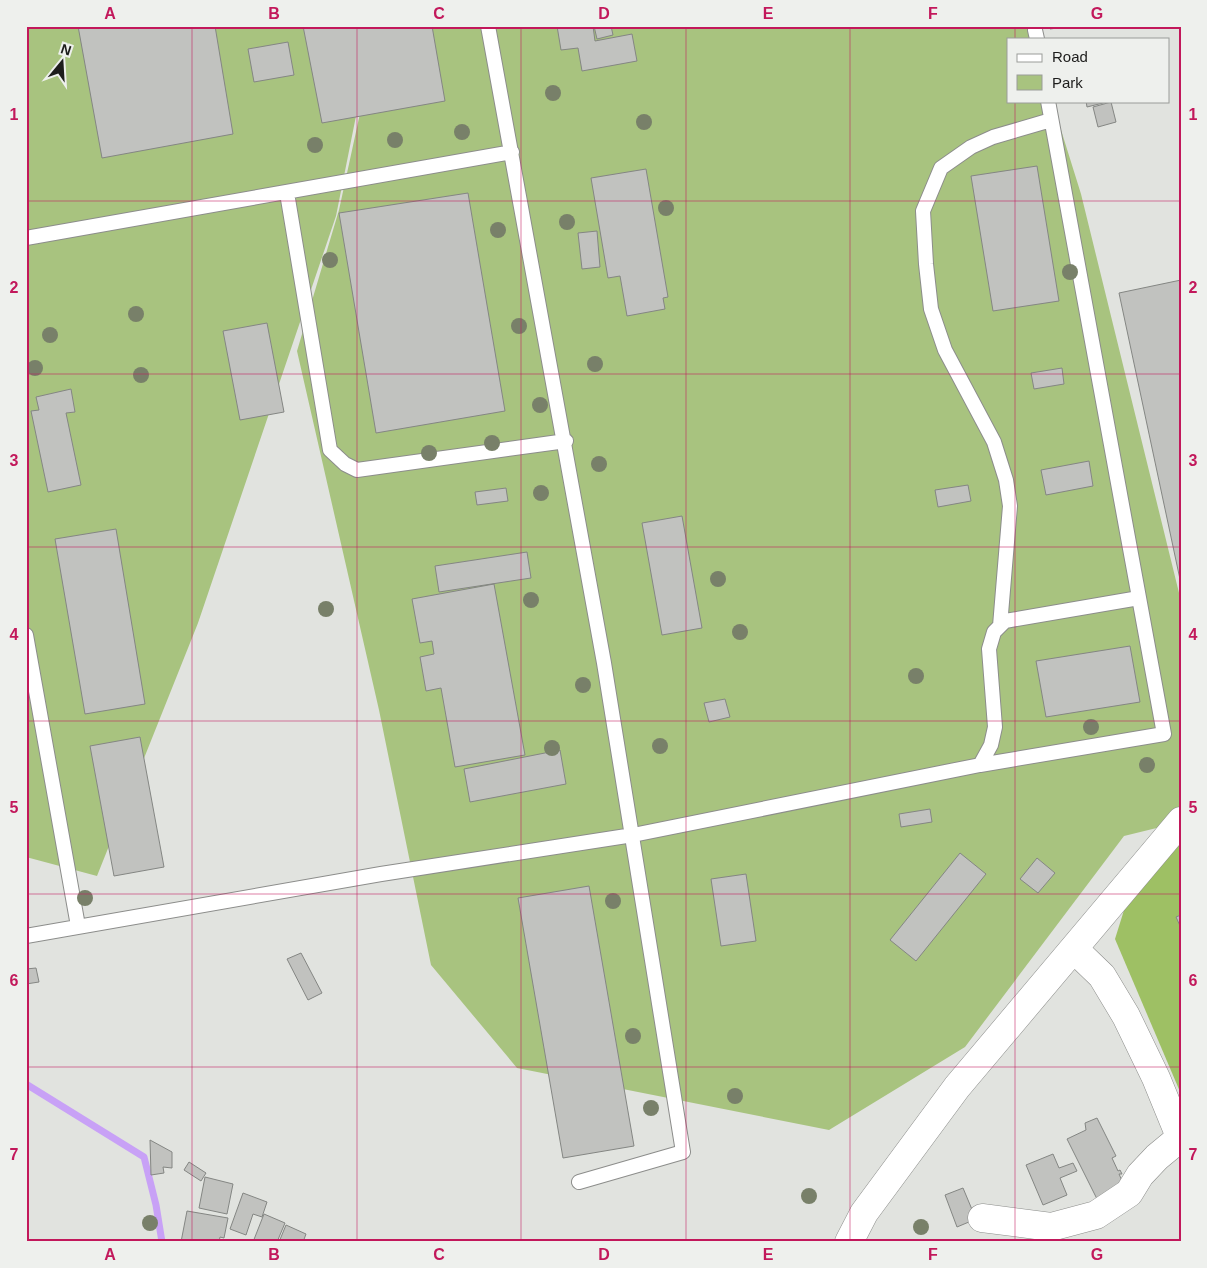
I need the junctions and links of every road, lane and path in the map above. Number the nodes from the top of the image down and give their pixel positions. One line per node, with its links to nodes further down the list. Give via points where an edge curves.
1 (488, 26): 4 (lane)
2 (1048, 102): 3 (lane)
3 (1051, 120): 8 (lane); 9 (lane, via 993,137 941,168 924,211 931,308 945,350 994,442 1006,480 1010,506)
4 (512, 152): 5 (lane); 7 (lane)
5 (287, 193): 6 (lane); 7 (lane, via 330,450 345,464 357,470)
6 (26, 238)
7 (566, 441): 13 (lane)
8 (1139, 598): 9 (lane, via 1005,621); 11 (lane, via 1164,734)
9 (1000, 626): 11 (lane, via 994,632 989,649 995,728 991,745)
10 (26, 635): 14 (lane)
11 (980, 765): 13 (lane)
12 (1181, 821): 16 (street)
13 (633, 835): 14 (lane); 18 (lane, via 683,1152)
14 (78, 926): 15 (lane)
15 (26, 936)
16 (1074, 949): 17 (street, via 1102,976 1126,1016); 20 (street, via 957,1087 864,1212)
17 (1180, 1138): 19 (street, via 1140,1175 1129,1193 1096,1215 1051,1227)
18 (579, 1182)
19 (982, 1218)
20 (849, 1242)

